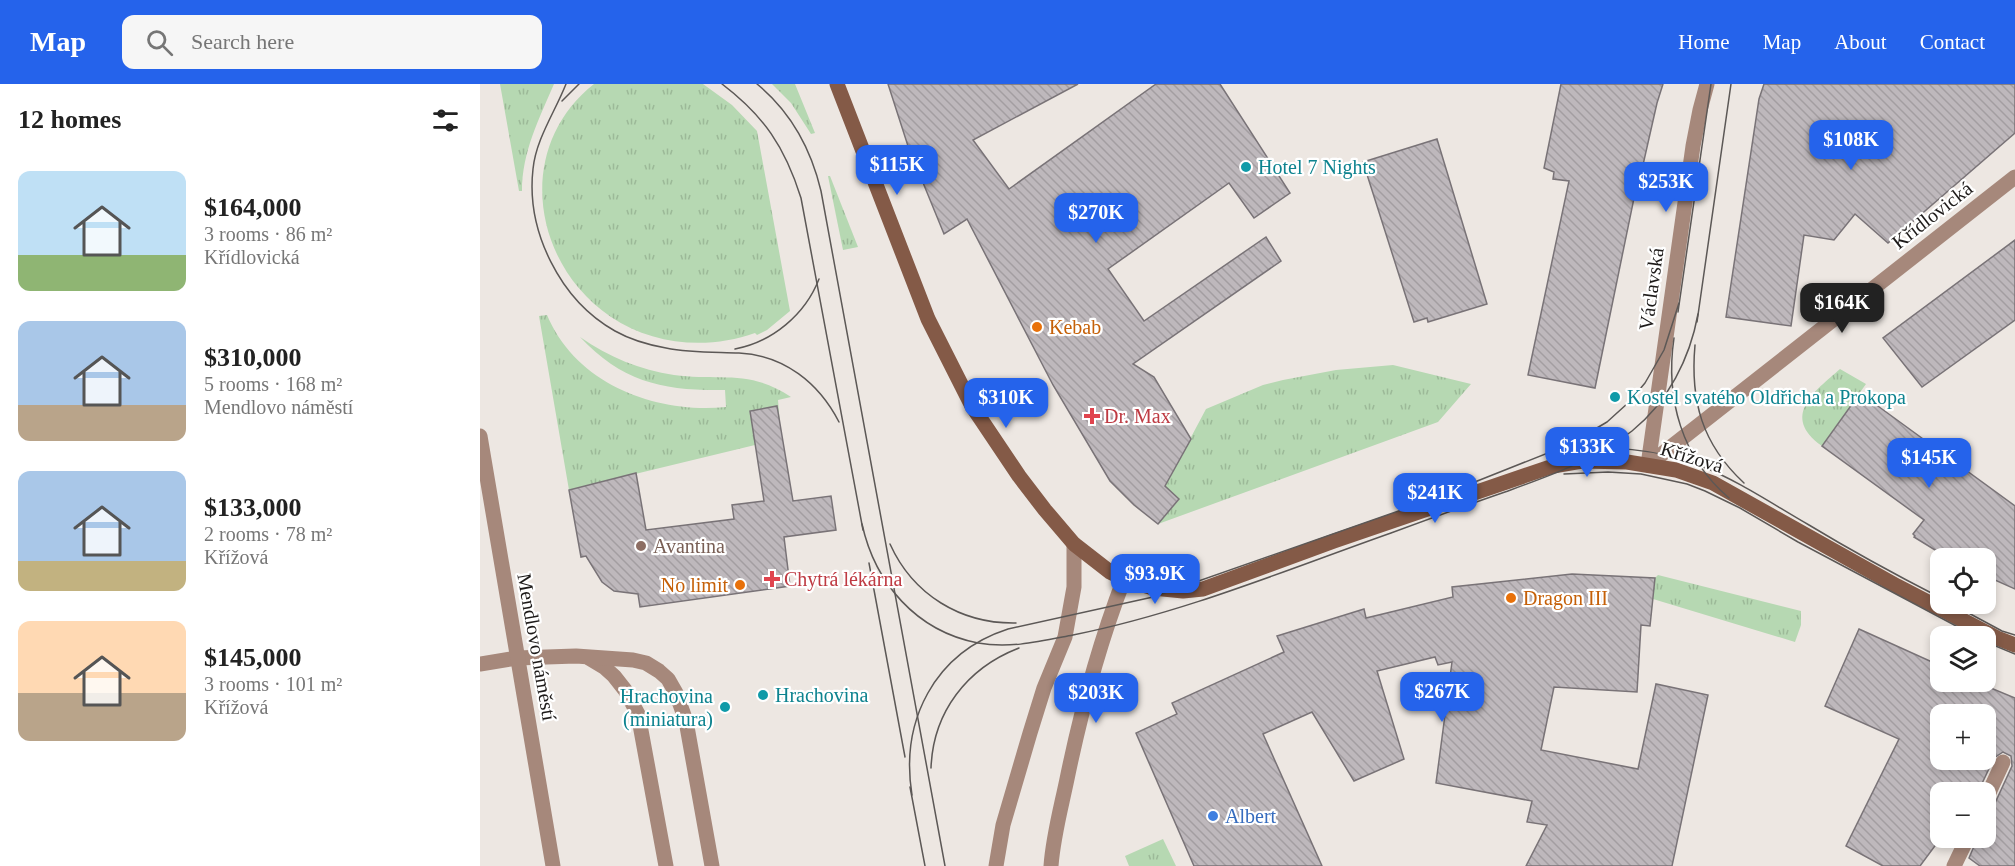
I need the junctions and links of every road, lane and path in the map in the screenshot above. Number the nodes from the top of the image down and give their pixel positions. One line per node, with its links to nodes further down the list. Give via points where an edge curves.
1 (837, 84): 6 (main road, via 910,274 950,365 993,439)
2 (1707, 84): 5 (street, Václavská, via 1693,146)
3 (2015, 177): 5 (street, Křídlovická)
4 (480, 436): 10 (street, Mendlovo náměstí)
5 (1648, 465): 7 (main road, Křížová, via 1605,461 1553,466 1203,589 1153,588); 8 (main road, Křížová, via 1722,487 1897,586)
6 (1074, 544): 7 (main road); 18 (street, via 1074,587 1065,637 1030,733 1003,825)
7 (1124, 579): 19 (street, via 1082,712 1054,838)
8 (2015, 645)
9 (586, 657): 10 (street); 16 (street, via 614,676 638,714); 17 (street, via 640,661 668,679 686,721)
10 (517, 658): 11 (street); 15 (street, Mendlovo náměstí)
11 (480, 664)
12 (2003, 762): 13 (street)
13 (1994, 782)
14 (1963, 848): 20 (street)
15 (553, 866)
16 (666, 866)
17 (712, 866)
18 (996, 866)
19 (1052, 866)
20 (1954, 866)

